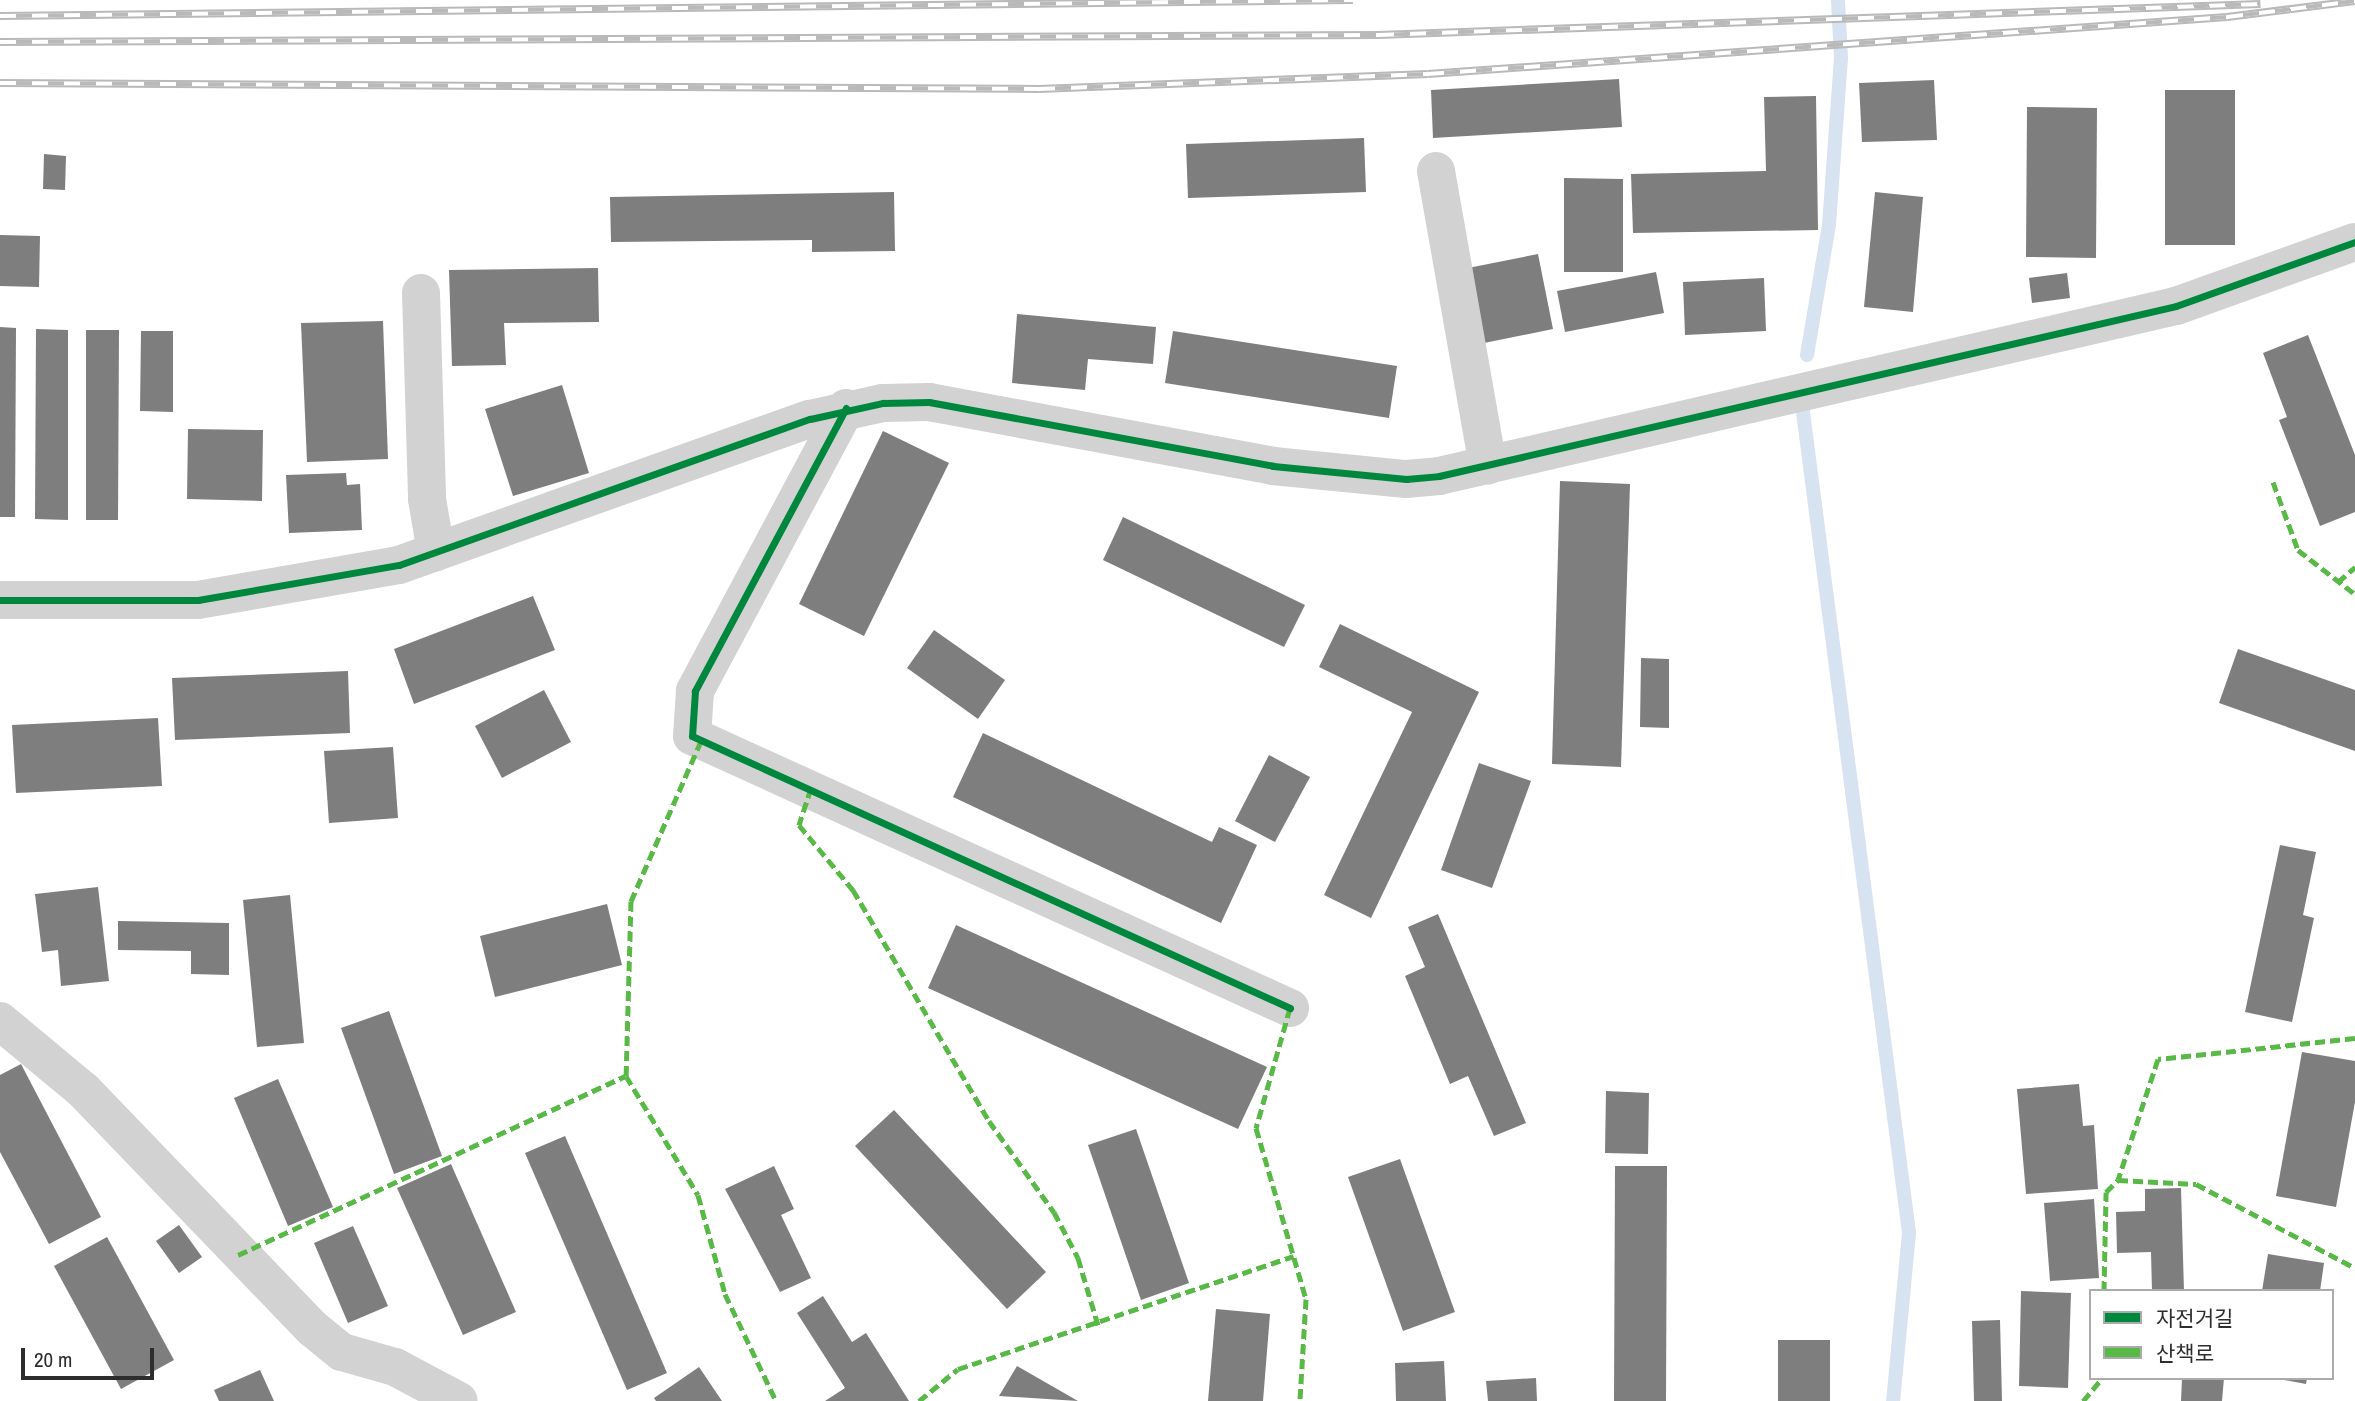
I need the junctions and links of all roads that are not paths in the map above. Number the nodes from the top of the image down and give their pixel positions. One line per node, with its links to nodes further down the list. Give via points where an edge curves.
1 (1436, 171): 5 (street)
2 (2355, 242): 5 (street, via 2176,306 1816,384)
3 (421, 293): 6 (street, via 427,499)
4 (846, 408): 5 (street, via 929,402 1342,474 1406,479); 6 (street); 8 (street, via 695,691 692,736)
5 (1488, 465)
6 (436, 552): 7 (street, via 326,580 198,600)
7 (0, 600)
8 (1290, 1008)
9 (0, 1021): 10 (street, via 83,1091 312,1328 342,1352 395,1367)
10 (459, 1401)

